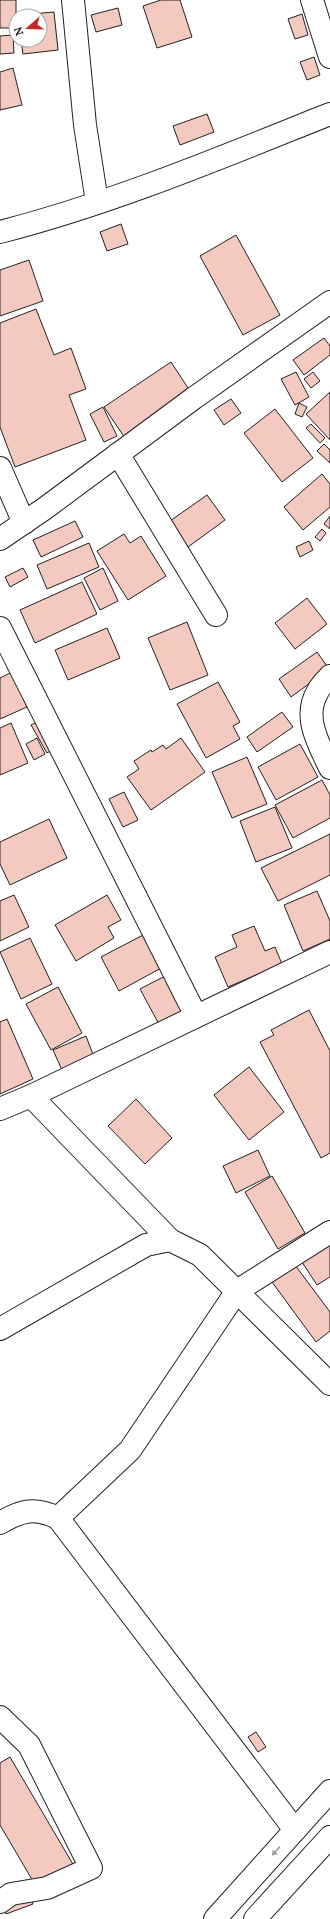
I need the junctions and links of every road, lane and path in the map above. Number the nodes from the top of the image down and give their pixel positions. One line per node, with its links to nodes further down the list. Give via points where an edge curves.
1 (73, 0): 5 (street, via 85,124)
2 (312, 0): 3 (street)
3 (330, 57)
4 (330, 114): 5 (street, via 161,181)
5 (96, 202): 6 (street)
6 (0, 232)
7 (330, 302): 8 (street)
8 (118, 454): 10 (street); 12 (street)
9 (0, 468): 10 (street)
10 (24, 523): 11 (street)
11 (0, 539)
12 (216, 615)
13 (0, 628): 17 (street)
14 (330, 676): 15 (street, via 317,691 310,712 312,729)
15 (330, 768)
16 (330, 952): 17 (street)
17 (196, 1016): 18 (street)
18 (31, 1096): 19 (street); 21 (street)
19 (0, 1109)
20 (330, 1232): 22 (street)
21 (170, 1240): 22 (street, via 200,1255); 23 (street, via 146,1245)
22 (236, 1291): 24 (street); 25 (street, via 130,1450)
23 (0, 1330)
24 (330, 1384)
25 (58, 1518): 26 (street, via 44,1511 27,1512 13,1515); 29 (street)
26 (0, 1523)
27 (0, 1717): 31 (street, via 29,1745 91,1868 47,1888 11,1894)
28 (330, 1791): 29 (street)
29 (295, 1830): 32 (street, one-way to 32)
30 (330, 1837): 33 (street)
31 (0, 1902)
32 (215, 1919)
33 (255, 1919)

